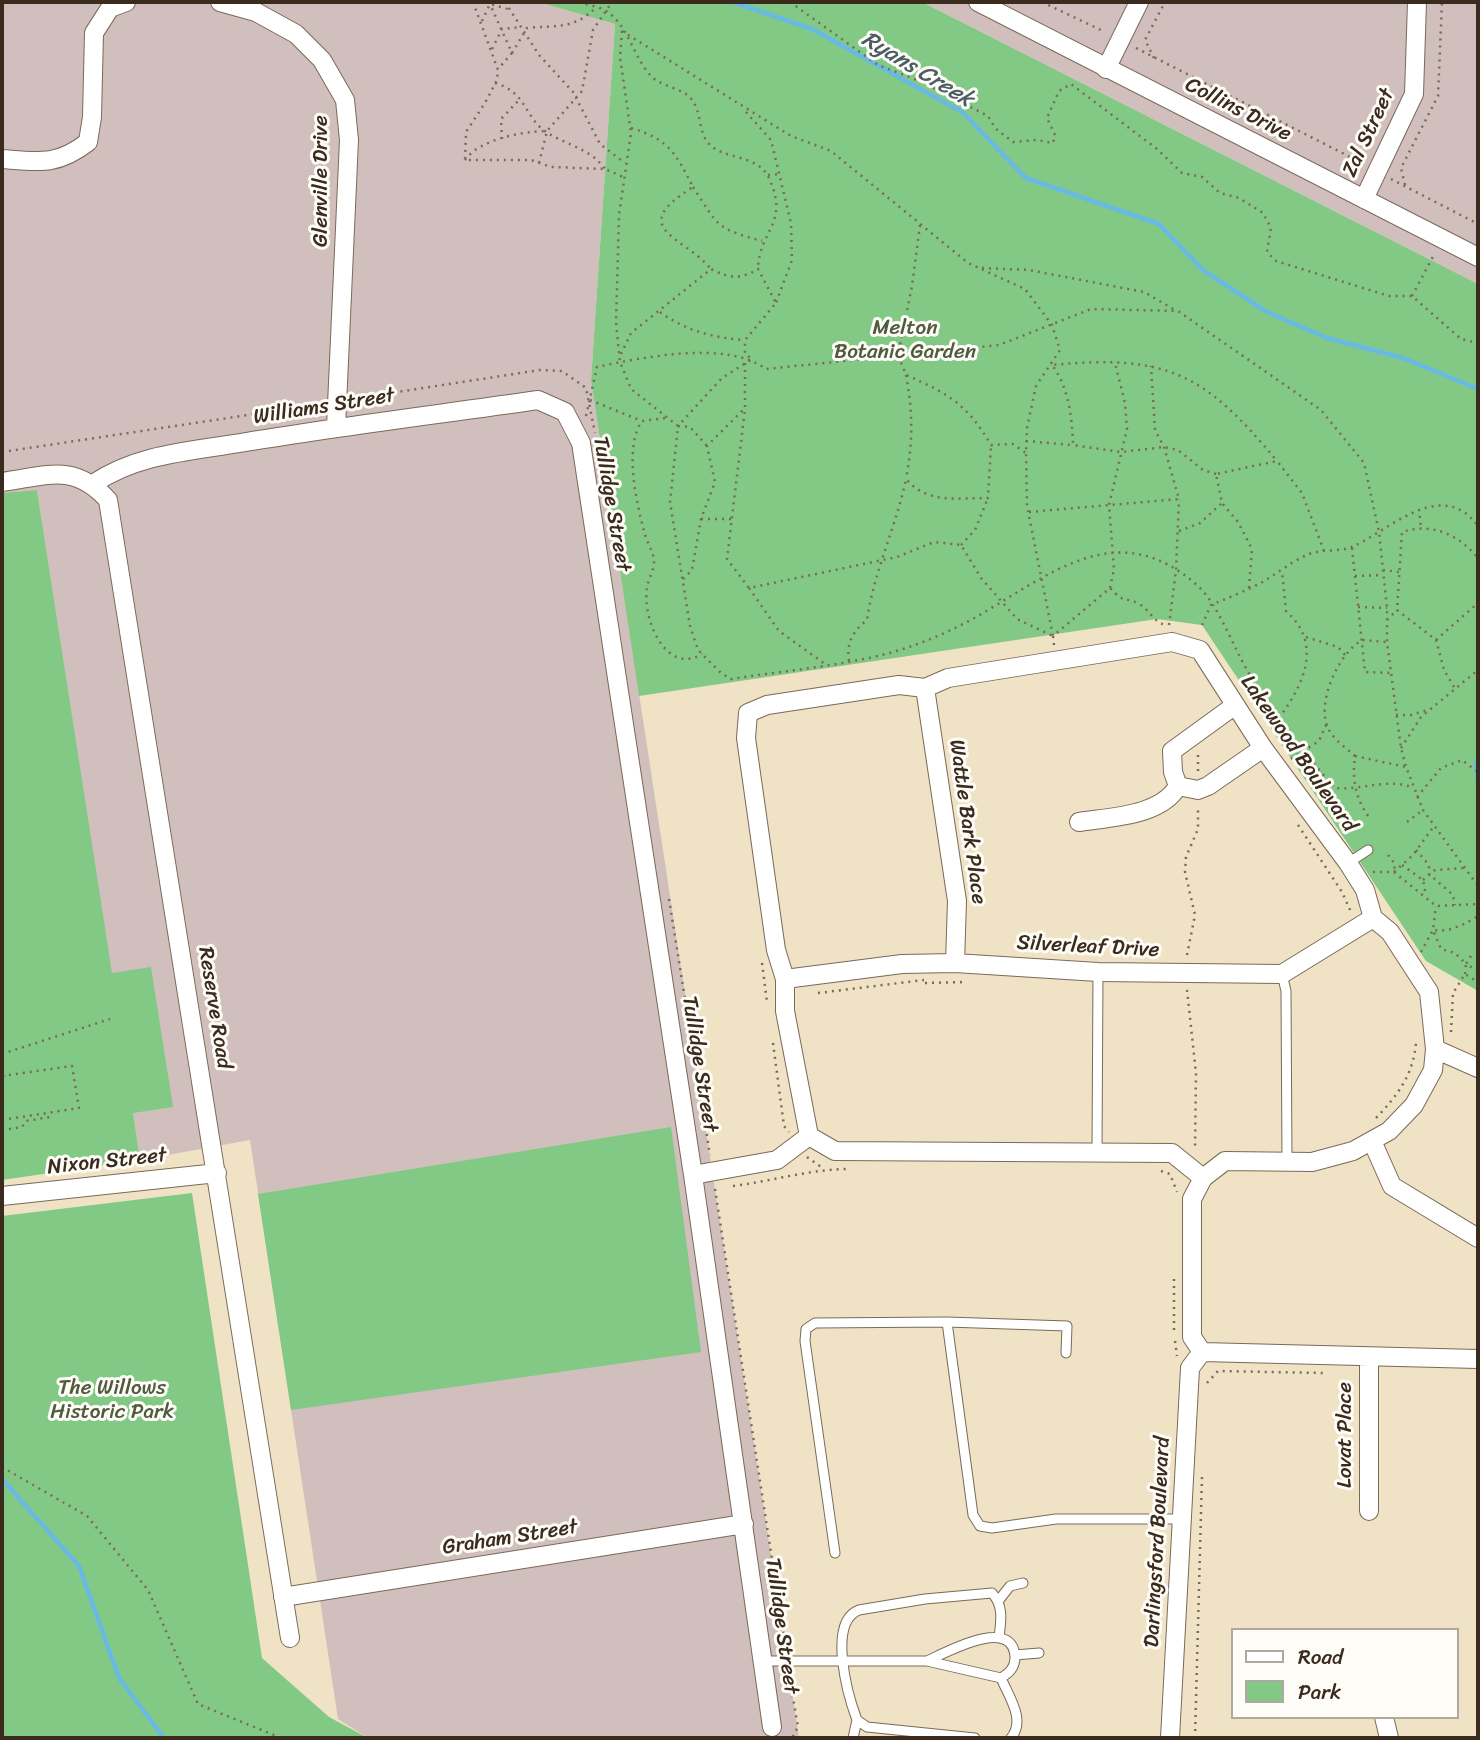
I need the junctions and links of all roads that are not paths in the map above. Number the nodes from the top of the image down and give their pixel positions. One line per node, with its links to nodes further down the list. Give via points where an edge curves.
1 (220, 2): 11 (street, Glenville Drive, via 256,12 296,34 322,60 345,100 349,140)
2 (978, 2): 6 (street, Collins Drive)
3 (1139, 2): 6 (street)
4 (1417, 2): 8 (street, Zal Street, via 1414,94)
5 (115, 4): 7 (street, via 94,33 88,142 68,158 46,162)
6 (1106, 69): 8 (street, Collins Drive)
7 (2, 159)
8 (1364, 199): 9 (street, Collins Drive)
9 (1478, 257)
10 (565, 412): 11 (street, Williams Street, via 538,400); 33 (street, Tullidge Street, via 588,442)
11 (336, 427): 13 (street, Williams Street, via 147,458 114,470)
12 (2, 482): 13 (street, via 58,474 78,476)
13 (93, 484): 32 (street, Reserve Road, via 108,500 115,528)
14 (925, 688): 15 (street, Lakewood Boulevard, via 948,678 1170,634 1200,650); 22 (street, Wattle Bark Place, via 957,901); 25 (street, via 886,687 767,705 748,713 746,738)
15 (1234, 706): 16 (street, Lakewood Boulevard); 17 (street, via 1172,751)
16 (1263, 748): 17 (street, via 1199,790); 20 (street, Lakewood Boulevard)
17 (1178, 786): 18 (street, via 1172,797 1154,806)
18 (1079, 822)
19 (1368, 850): 20 (lane)
20 (1352, 870): 21 (street, Lakewood Boulevard)
21 (1367, 922): 24 (street); 26 (street, Lakewood Boulevard, via 1390,932 1429,992)
22 (955, 963): 23 (street, Silverleaf Drive); 25 (street, Silverleaf Drive)
23 (1098, 972): 24 (street, Silverleaf Drive); 30 (lane)
24 (1282, 974): 31 (lane, via 1286,991)
25 (785, 987): 28 (street)
26 (1443, 1052): 27 (street); 29 (street, Lakewood Boulevard, via 1414,1105)
27 (1478, 1068)
28 (803, 1140): 30 (street, via 835,1151); 33 (street, via 777,1160)
29 (1372, 1141): 31 (street, Lakewood Boulevard, via 1312,1162); 36 (street, via 1392,1186)
30 (1097, 1152): 34 (street, via 1172,1153)
31 (1287, 1162): 34 (street, Lakewood Boulevard, via 1225,1161)
32 (217, 1172): 35 (street, Nixon Street); 47 (street, Reserve Road)
33 (693, 1175): 44 (street, Tullidge Street)
34 (1203, 1178): 39 (street, Darlingsford Boulevard, via 1192,1199 1192,1337)
35 (2, 1196)
36 (1478, 1238)
37 (947, 1322): 38 (lane, via 1067,1326); 43 (lane, via 973,1516 980,1526 1056,1519); 45 (lane, via 815,1323 806,1329)
38 (1066, 1353)
39 (1197, 1359): 40 (street); 43 (street, Darlingsford Boulevard)
40 (1369, 1359): 41 (street); 42 (street, Lovat Place)
41 (1478, 1359)
42 (1369, 1511)
43 (1182, 1519): 63 (street, Darlingsford Boulevard)
44 (744, 1524): 47 (street, Graham Street); 54 (street, Tullidge Street)
45 (835, 1553)
46 (1023, 1583): 48 (lane, via 1010,1587)
47 (283, 1597): 50 (street, Reserve Road)
48 (999, 1600): 49 (lane); 53 (lane, via 992,1593 975,1593 859,1610 847,1620)
49 (999, 1637): 52 (lane); 55 (lane, via 970,1642)
50 (290, 1638)
51 (1039, 1653): 52 (lane)
52 (1015, 1655): 56 (lane, via 1011,1671)
53 (841, 1659): 54 (lane); 55 (lane); 58 (lane)
54 (763, 1661): 59 (street, Tullidge Street)
55 (927, 1661): 56 (lane)
56 (1000, 1678): 62 (lane, via 1018,1718)
57 (1384, 1719): 64 (street)
58 (857, 1720): 60 (lane); 61 (lane, via 867,1727)
59 (772, 1727)
60 (853, 1738)
61 (975, 1738)
62 (1011, 1738)
63 (1170, 1738)
64 (1389, 1738)

